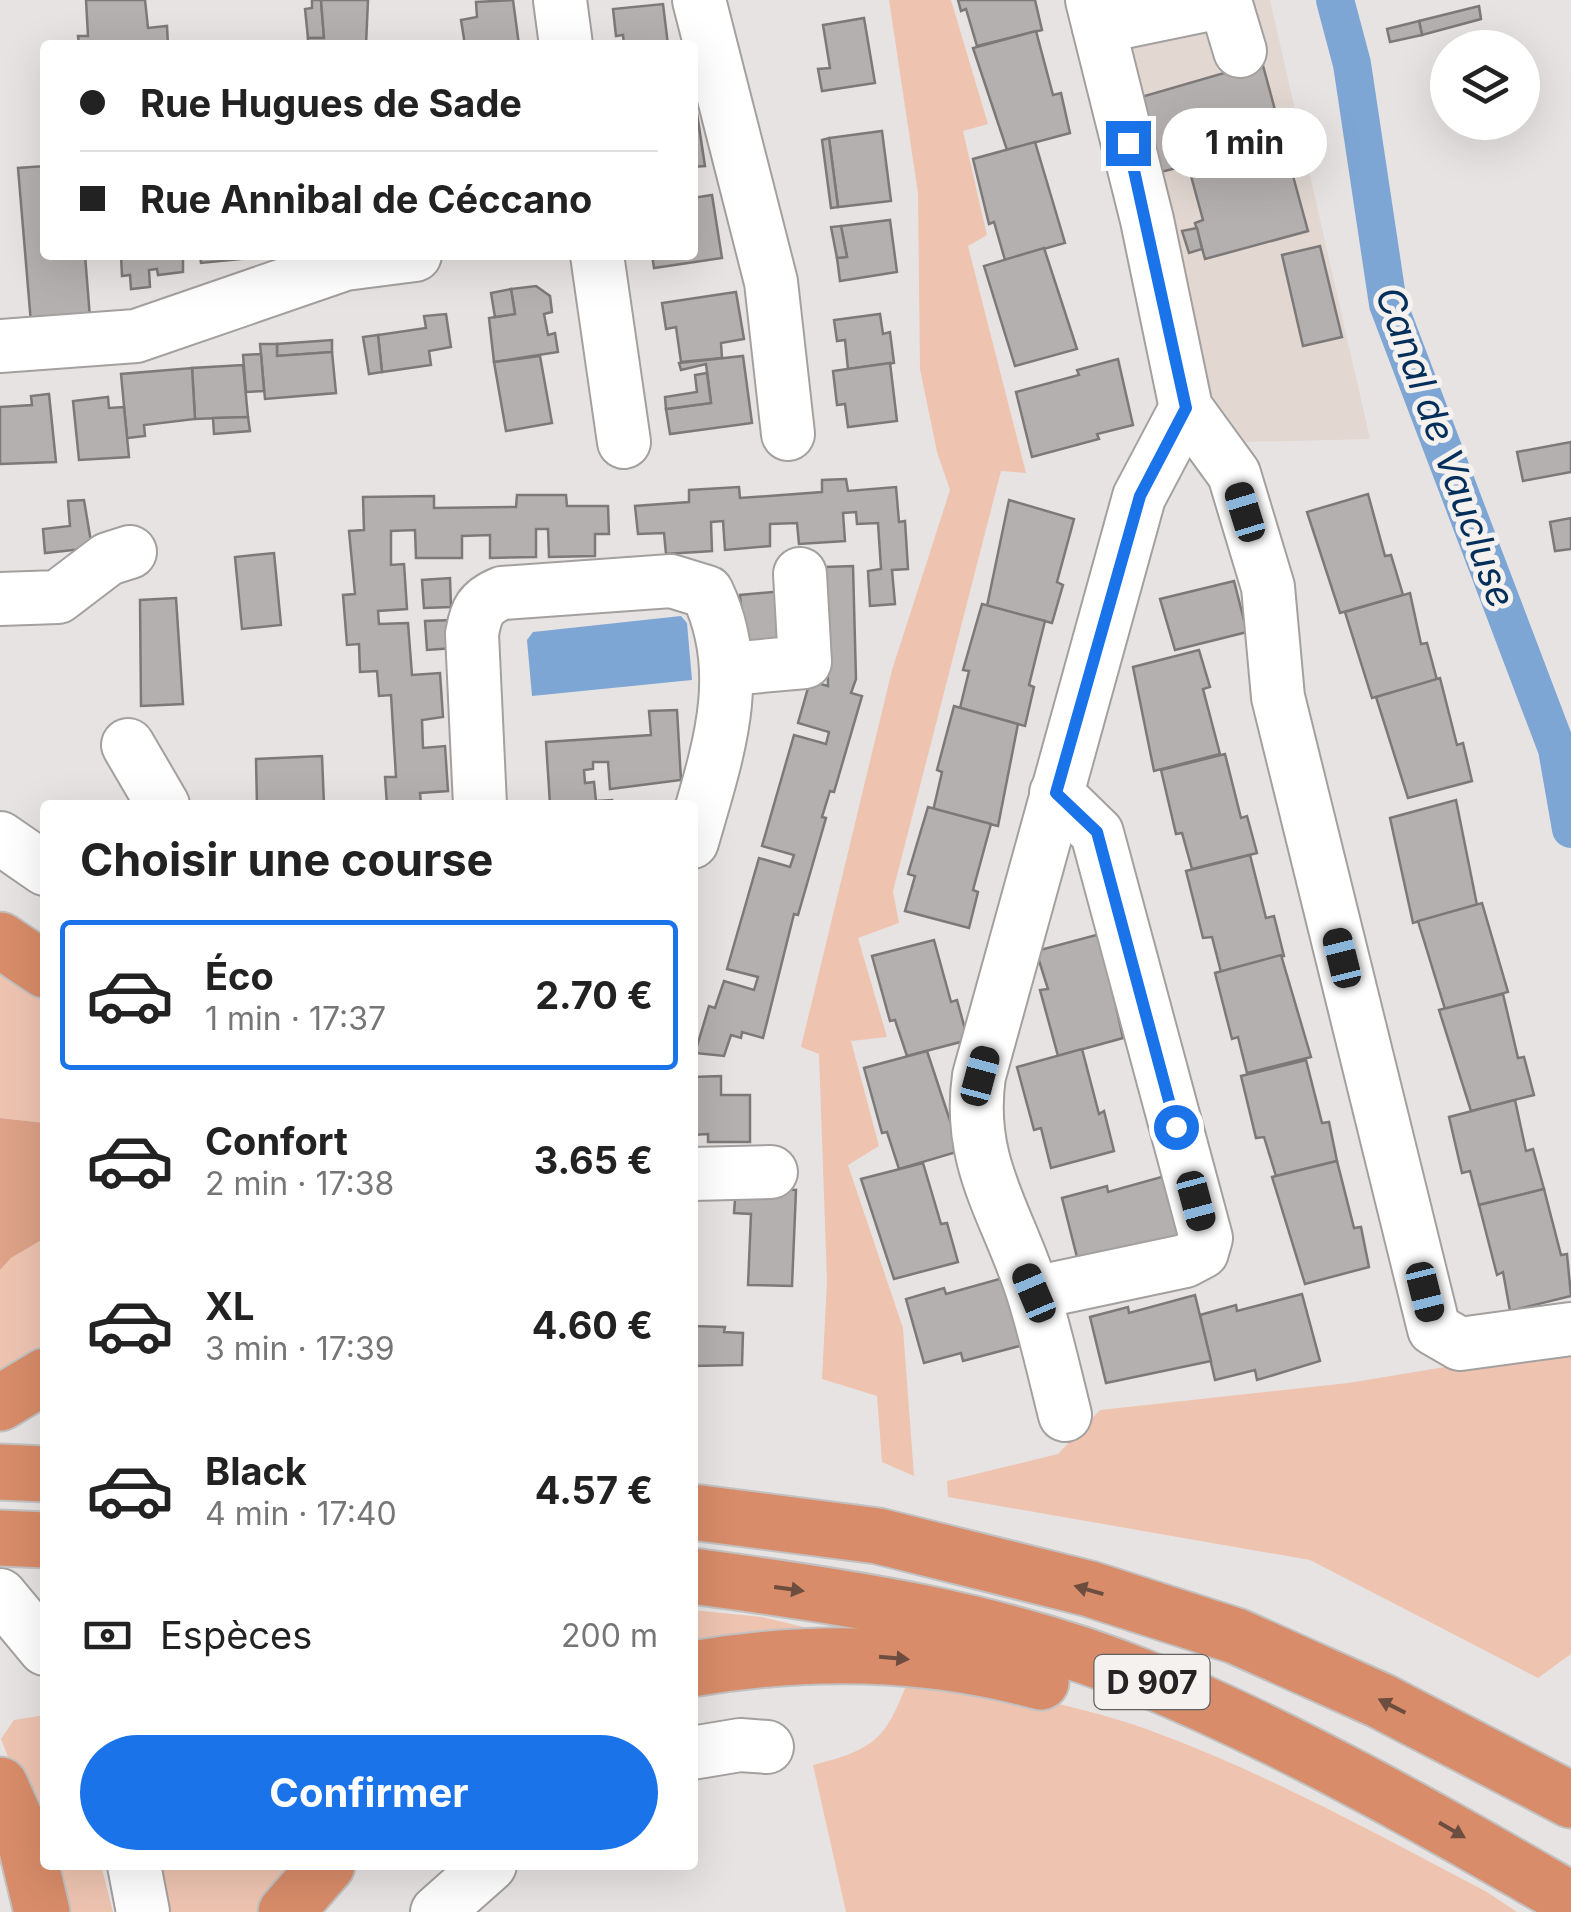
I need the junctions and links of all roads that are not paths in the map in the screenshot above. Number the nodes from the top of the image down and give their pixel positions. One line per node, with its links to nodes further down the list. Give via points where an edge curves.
1 (560, 0): 4 (street)
2 (699, 0): 10 (street, via 771,282)
3 (1095, 14): 5 (street, via 1225,1); 9 (street)
4 (565, 40)
5 (1240, 51)
6 (376, 260): 8 (street, via 345,264 136,336)
7 (598, 260): 11 (street)
8 (0, 346)
9 (1186, 408): 17 (street, via 1140,496); 30 (street, via 1234,474 1268,587 1278,698 1434,1329 1460,1344)
10 (788, 434)
11 (624, 442)
12 (130, 552): 14 (street, via 108,559 58,597)
13 (800, 574): 15 (street, via 805,662)
14 (0, 600)
15 (729, 669): 19 (street, via 722,624 707,592 671,580 502,593 484,600 472,634); 20 (street, via 725,723)
16 (128, 745): 18 (street)
17 (1056, 793): 29 (street, via 974,1111 993,1199); 29 (street, via 1097,832 1206,1238 1202,1252 1185,1262)
18 (160, 800)
19 (480, 800)
20 (698, 820)
21 (0, 838): 22 (street)
22 (40, 866)
23 (0, 918): 25 (highway)
24 (0, 940): 26 (highway)
25 (40, 943)
26 (40, 967)
27 (771, 1172): 28 (street)
28 (698, 1174)
29 (1034, 1293): 33 (street)
30 (1571, 1329)
31 (40, 1379): 32 (highway)
32 (0, 1404)
33 (1065, 1415)
34 (0, 1472): 35 (highway)
35 (40, 1474)
36 (698, 1486): 38 (highway, via 807,1503)
37 (698, 1513): 38 (highway, D 907)
38 (878, 1536): 49 (highway, D 907, one-way to 38, via 1381,1701 1236,1636 1090,1589)
39 (0, 1538): 40 (highway)
40 (40, 1540)
41 (698, 1577): 48 (highway, D 907, one-way to 48, via 826,1594 1007,1634 1140,1677)
42 (0, 1595): 43 (street)
43 (40, 1644)
44 (698, 1669): 48 (highway, one-way to 48, via 861,1655 981,1666 1130,1705)
45 (767, 1747): 46 (street)
46 (698, 1752)
47 (0, 1785): 54 (highway, via 25,1840)
48 (1390, 1794): 53 (highway, D 907, one-way to 53)
49 (1571, 1800)
50 (135, 1870): 55 (street)
51 (323, 1870): 56 (highway)
52 (484, 1870): 57 (street)
53 (1571, 1900)
54 (42, 1912)
55 (143, 1912)
56 (286, 1912)
57 (437, 1912)

